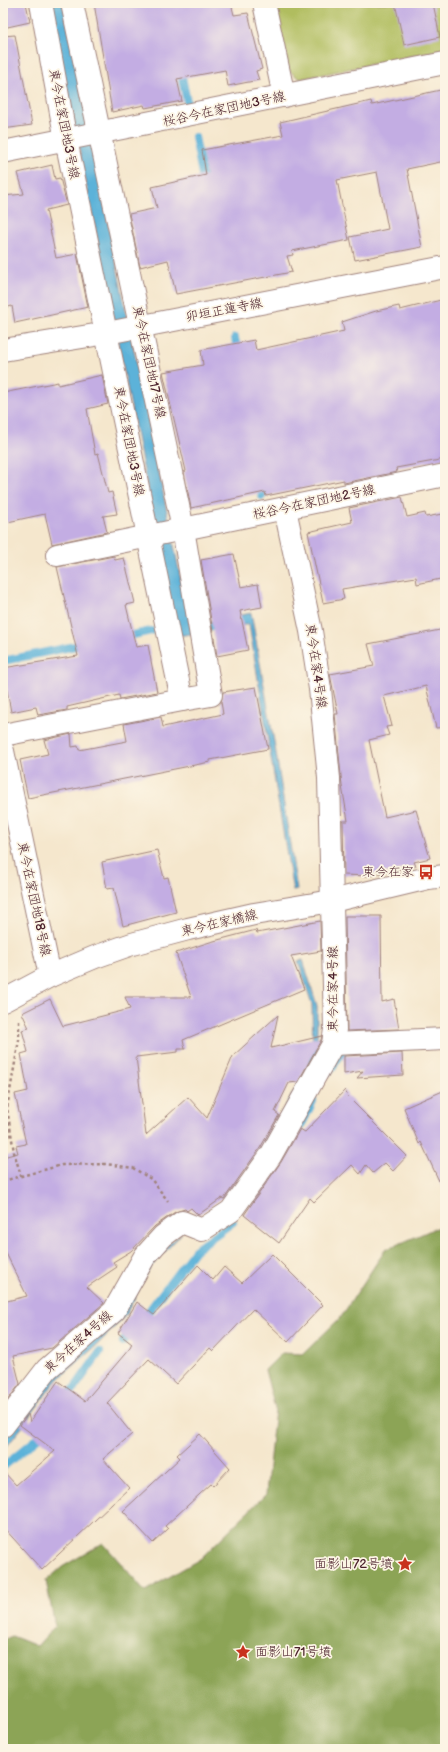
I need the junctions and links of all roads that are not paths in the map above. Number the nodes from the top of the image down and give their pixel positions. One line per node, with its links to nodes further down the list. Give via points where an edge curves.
1 (41, 3): 7 (street, 東今在家団地3号線)
2 (72, 3): 6 (street, 東今在家団地17号線)
3 (264, 3): 5 (street)
4 (445, 63): 5 (street, 桜谷今在家団地3号線)
5 (284, 96): 6 (street, 桜谷今在家団地3号線)
6 (99, 134): 7 (street, 桜谷今在家団地3号線); 10 (street, 東今在家団地17号線)
7 (66, 140): 8 (street, 桜谷今在家団地3号線); 11 (street, 東今在家団地3号線)
8 (3, 152)
9 (445, 267): 10 (street, 卯垣正蓮寺線)
10 (142, 326): 11 (street, 卯垣正蓮寺線); 15 (street, 東今在家団地17号線)
11 (107, 333): 12 (street, 卯垣正蓮寺線); 16 (street, 東今在家団地3号線)
12 (3, 350)
13 (445, 475): 14 (street, 桜谷今在家団地2号線)
14 (285, 509): 15 (street, 桜谷今在家団地2号線); 22 (street, 東今在家4号線, via 311,632 320,689 329,778)
15 (183, 529): 16 (street, 桜谷今在家団地2号線); 18 (street, 東今在家団地17号線, via 211,695)
16 (148, 536): 17 (street, 桜谷今在家団地2号線); 18 (street, 東今在家団地3号線)
17 (57, 555)
18 (182, 700): 19 (street)
19 (3, 736)
20 (3, 751): 23 (street, 東今在家団地18号線)
21 (445, 876): 22 (street, 東今在家橋線)
22 (332, 901): 23 (street, 東今在家橋線, via 254,914 188,929 132,944); 26 (street, 東今在家4号線, via 335,1029)
23 (50, 976): 24 (street, 東今在家橋線)
24 (10, 998)
25 (445, 1039): 26 (street)
26 (333, 1044): 27 (street, 東今在家4号線, via 271,1155 232,1211 202,1230 182,1222 163,1236 145,1256 114,1311 47,1369)
27 (3, 1426)

